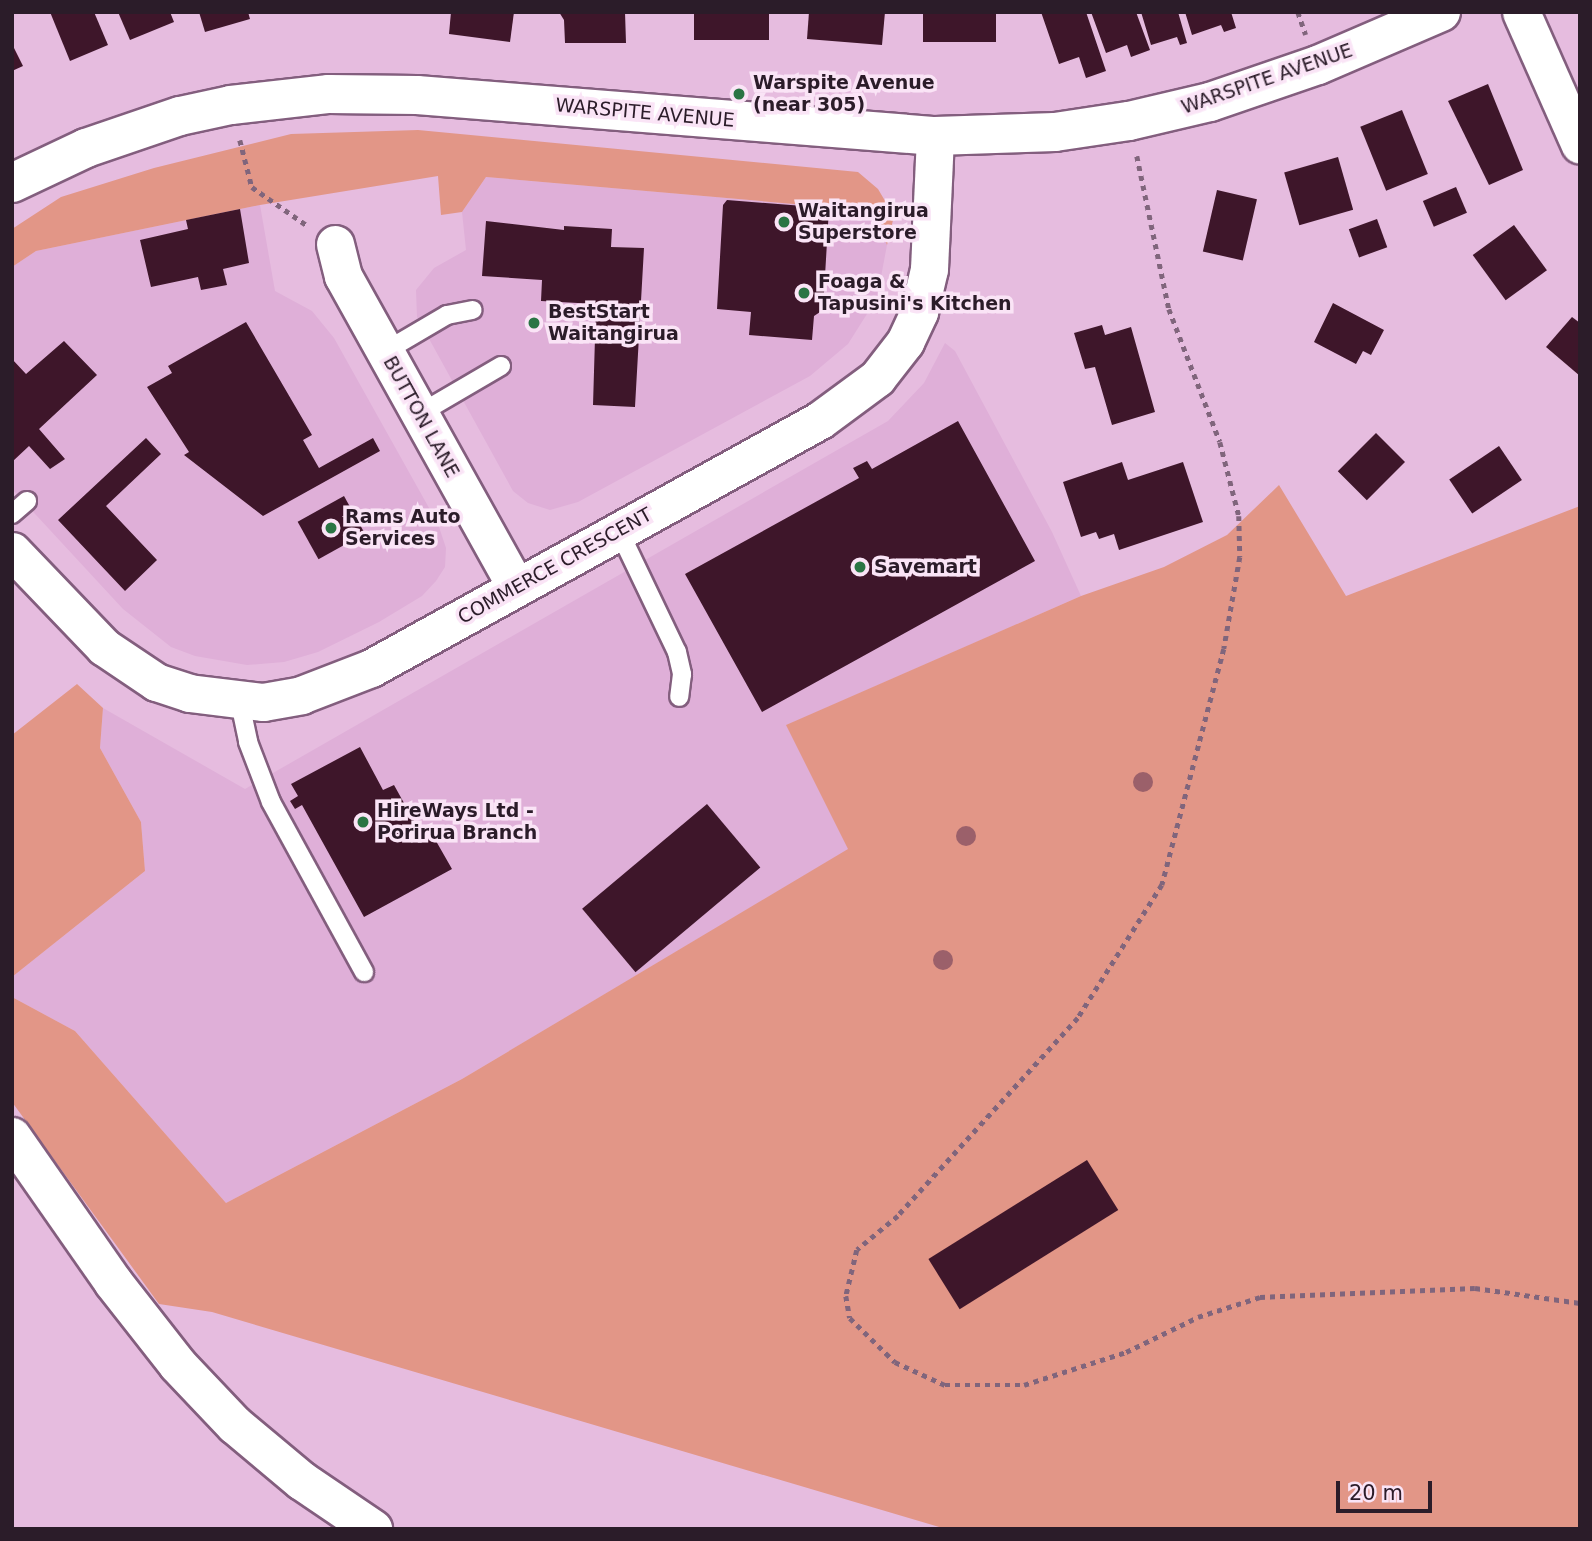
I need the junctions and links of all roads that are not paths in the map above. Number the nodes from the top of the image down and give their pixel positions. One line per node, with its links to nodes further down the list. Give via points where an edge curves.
1 (1441, 12): 3 (main road, WARSPITE AVENUE, via 1306,69 1210,102 1055,132)
2 (1521, 12): 4 (street)
3 (935, 136): 5 (main road, WARSPITE AVENUE, via 417,95 329,94 231,105 130,132); 13 (street, COMMERCE CRESCENT, via 929,269 919,312 891,360 855,398)
4 (1580, 145)
5 (12, 183)
6 (335, 244): 8 (street, BUTTON LANE, via 343,276)
7 (473, 310): 8 (lane, via 447,315)
8 (384, 352): 10 (street, BUTTON LANE)
9 (501, 366): 10 (lane)
10 (419, 414): 15 (street, BUTTON LANE)
11 (27, 501): 12 (lane)
12 (12, 514)
13 (620, 531): 15 (street, COMMERCE CRESCENT); 16 (lane, via 677,652 682,674)
14 (12, 551): 17 (street, COMMERCE CRESCENT, via 74,619 134,668 189,693)
15 (516, 587): 17 (street, COMMERCE CRESCENT, via 352,676 301,695)
16 (679, 697)
17 (240, 703): 18 (lane, via 248,742 271,802)
18 (364, 972)
19 (12, 1137): 20 (main road, via 113,1282 178,1365 273,1457)
20 (373, 1529)

